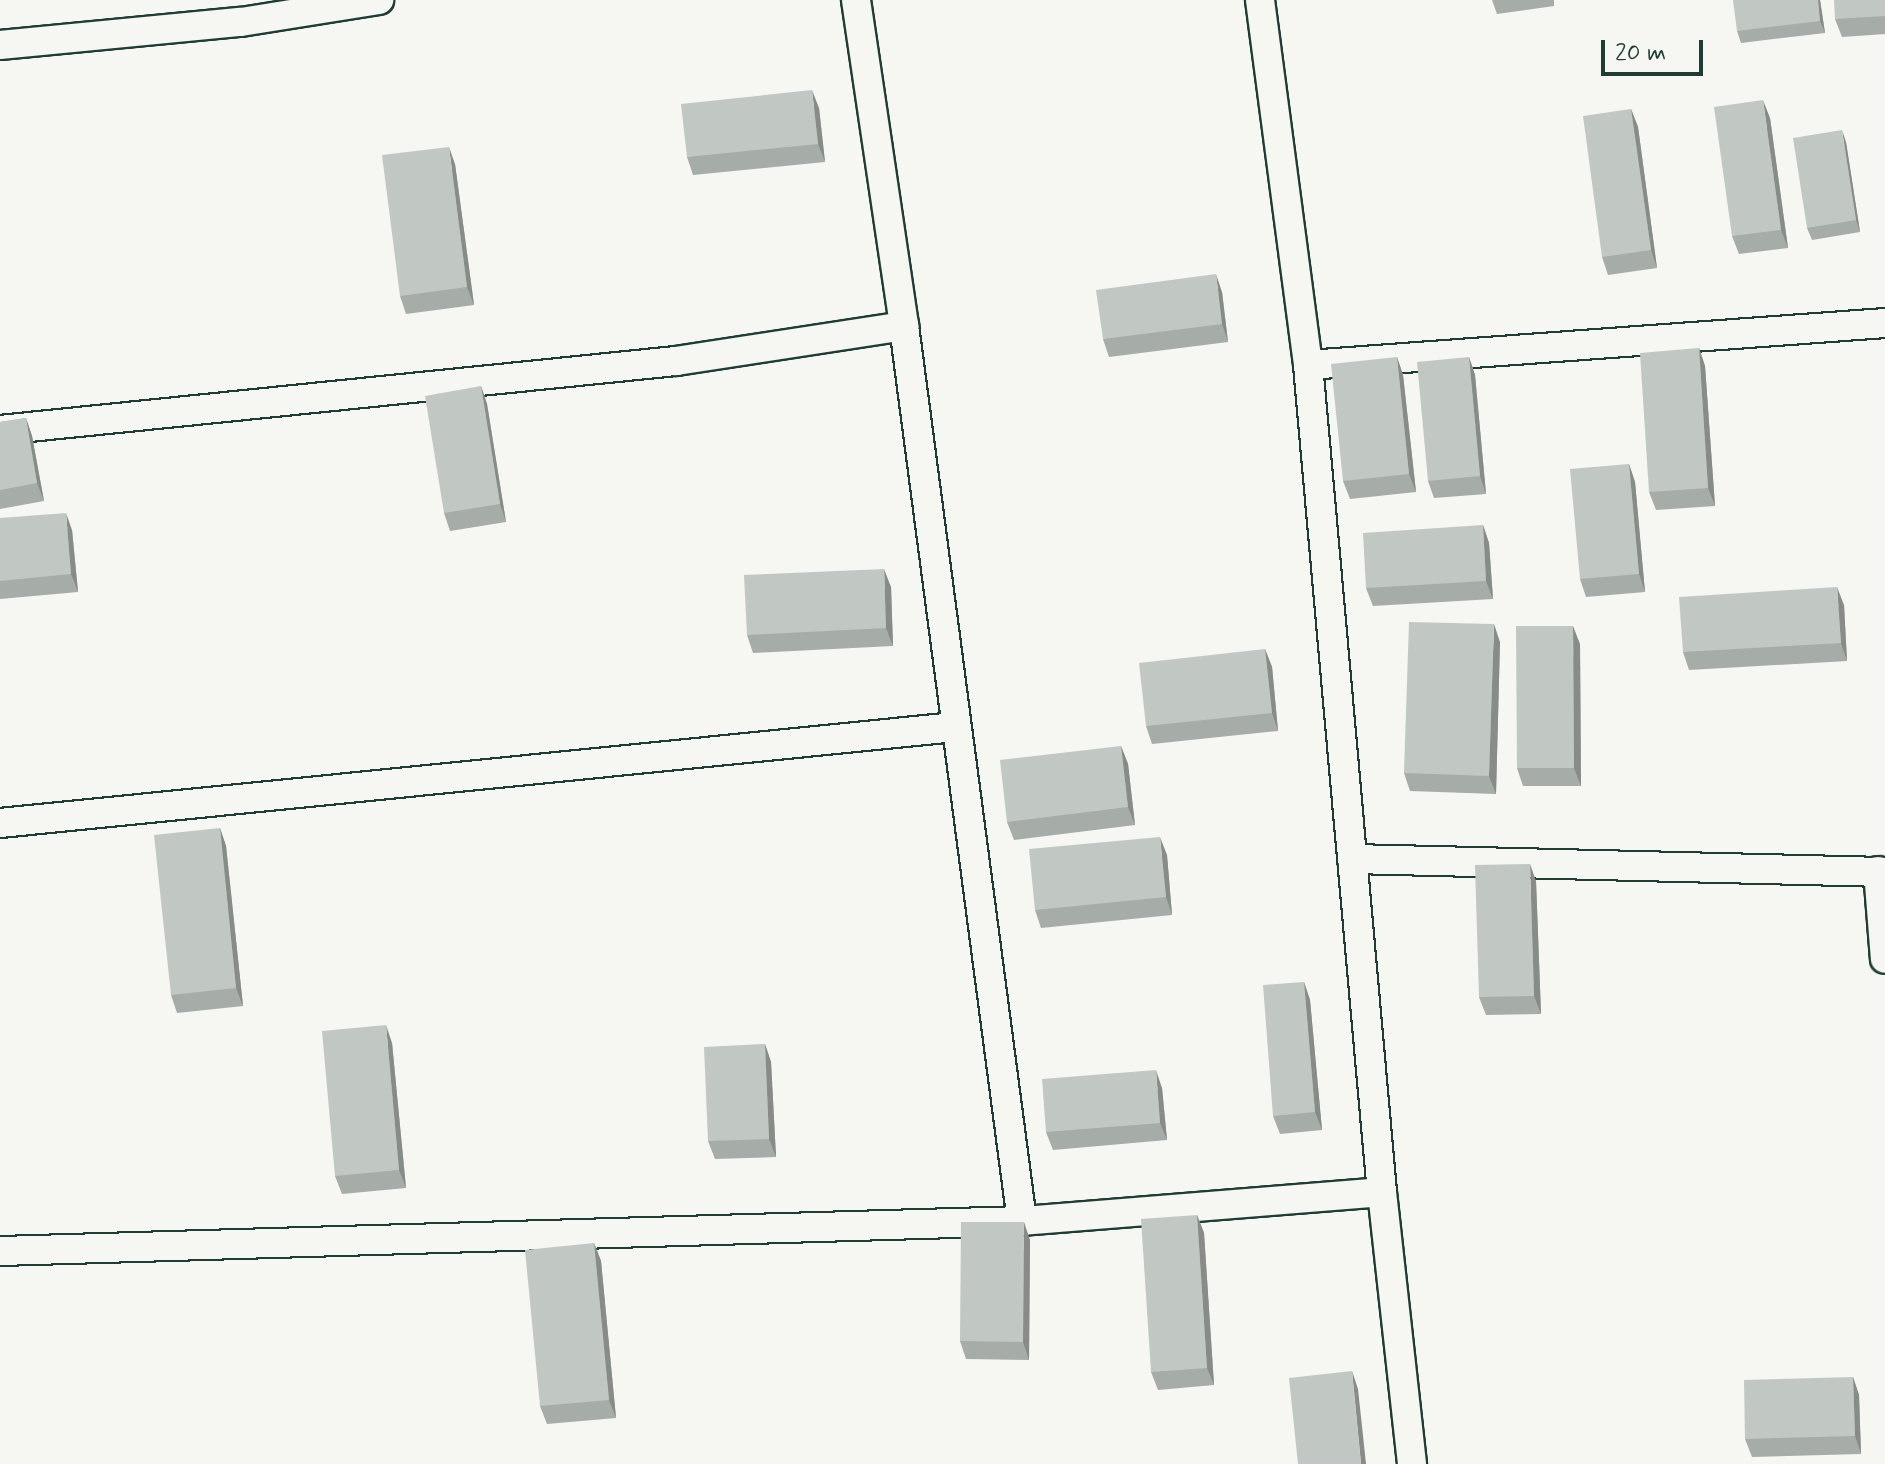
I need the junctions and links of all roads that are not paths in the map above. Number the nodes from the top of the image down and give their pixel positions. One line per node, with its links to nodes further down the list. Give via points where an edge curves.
1 (379, 0): 4 (street)
2 (856, 0): 7 (street)
3 (1260, 0): 8 (street)
4 (240, 11): 5 (street)
5 (0, 45)
6 (1885, 323): 8 (street)
7 (904, 326): 9 (street, via 676,361); 10 (street)
8 (1308, 365): 12 (street)
9 (0, 430)
10 (955, 727): 11 (street); 16 (street)
11 (0, 823)
12 (1352, 859): 13 (street); 15 (street)
13 (1882, 872): 14 (street)
14 (1885, 959)
15 (1382, 1192): 16 (street); 18 (street)
16 (1022, 1221): 17 (street)
17 (0, 1251)
18 (1412, 1464)

